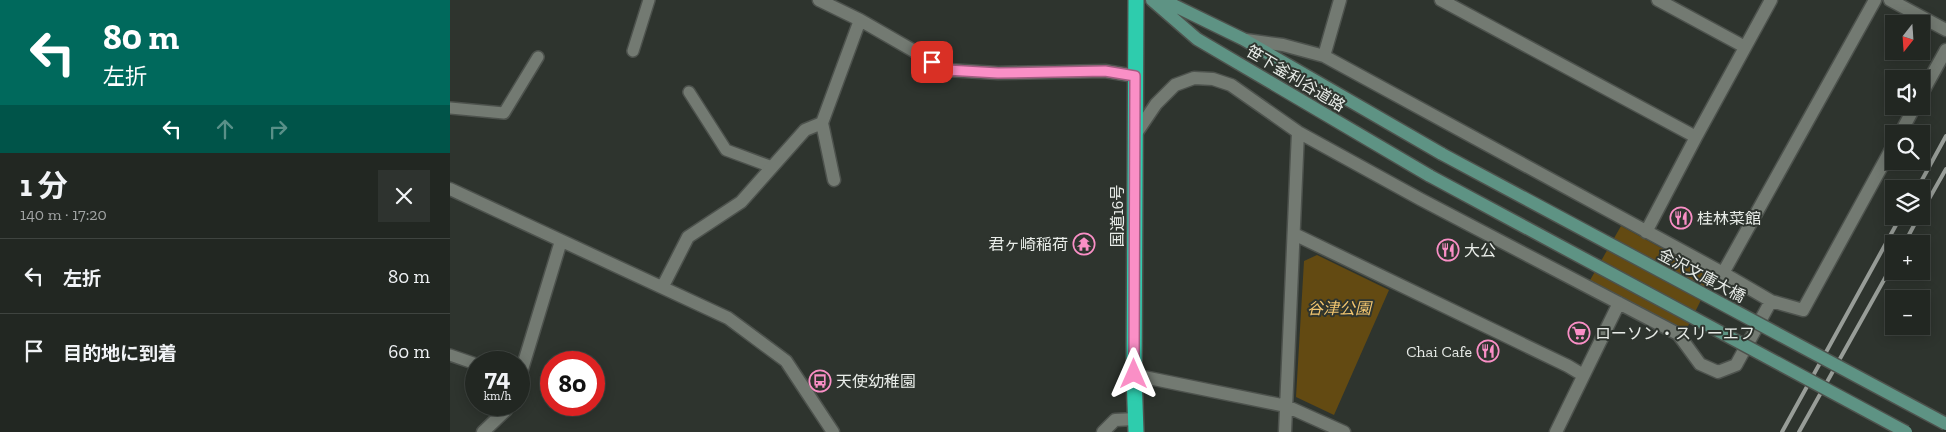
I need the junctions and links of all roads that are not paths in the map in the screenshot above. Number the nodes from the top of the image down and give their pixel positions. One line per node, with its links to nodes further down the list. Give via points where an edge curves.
1 (648, 0): 17 (lane)
2 (819, 0): 12 (street)
3 (1136, 0): 20 (highway, 国道16号)
4 (1152, 0): 55 (street, 笹下釜利谷道路, bridge, via 1197,39 1430,176)
5 (1163, 0): 14 (street, 笹下釜利谷道路)
6 (1340, 0): 18 (street)
7 (1441, 0): 27 (street)
8 (1658, 0): 15 (street)
9 (1771, 0): 15 (street)
10 (1875, 0): 36 (street)
11 (1890, 0): 13 (street)
12 (860, 20): 20 (street, via 947,70 998,73 1105,71); 24 (street)
13 (1946, 30)
14 (1243, 39): 18 (street); 28 (street, 笹下釜利谷道路)
15 (1745, 47): 27 (street)
16 (1946, 50): 21 (street)
17 (633, 51)
18 (1324, 56): 33 (street)
19 (538, 57): 23 (lane, via 504,113)
20 (1135, 76): 26 (highway, 国道16号)
21 (1930, 78)
22 (689, 92): 30 (lane, via 726,150)
23 (450, 108)
24 (822, 123): 30 (street, via 805,130); 31 (street)
25 (1298, 132): 26 (street, via 1231,85 1213,79 1194,78 1175,85 1156,104); 34 (street); 39 (street)
26 (1135, 135): 43 (highway, 国道16号)
27 (1696, 137): 33 (street)
28 (1442, 154): 47 (street, 金沢文庫大橋, bridge)
29 (1885, 160): 38 (street, via 1803,310)
30 (772, 167): 37 (street, via 741,202 688,237)
31 (834, 180)
32 (450, 189): 35 (street)
33 (1646, 232): 36 (street)
34 (1294, 234): 44 (street); 45 (street)
35 (561, 241): 37 (street); 40 (street)
36 (1723, 273): 38 (street)
37 (663, 286): 50 (street, via 728,318 786,361)
38 (1771, 301): 39 (street, via 1736,365 1718,372 1700,364 1678,334)
39 (1619, 303): 44 (street)
40 (528, 351)
41 (450, 354): 42 (lane)
42 (465, 360)
43 (1134, 374): 45 (street); 48 (highway, 国道16号)
44 (1583, 375): 54 (street)
45 (1286, 406): 52 (street); 53 (street)
46 (500, 416): 49 (street)
47 (1946, 424)
48 (1136, 426): 51 (street, via 1114,420)
49 (483, 432)
50 (833, 432)
51 (1103, 432)
52 (1285, 432)
53 (1344, 432)
54 (1556, 432)
55 (1906, 432)

